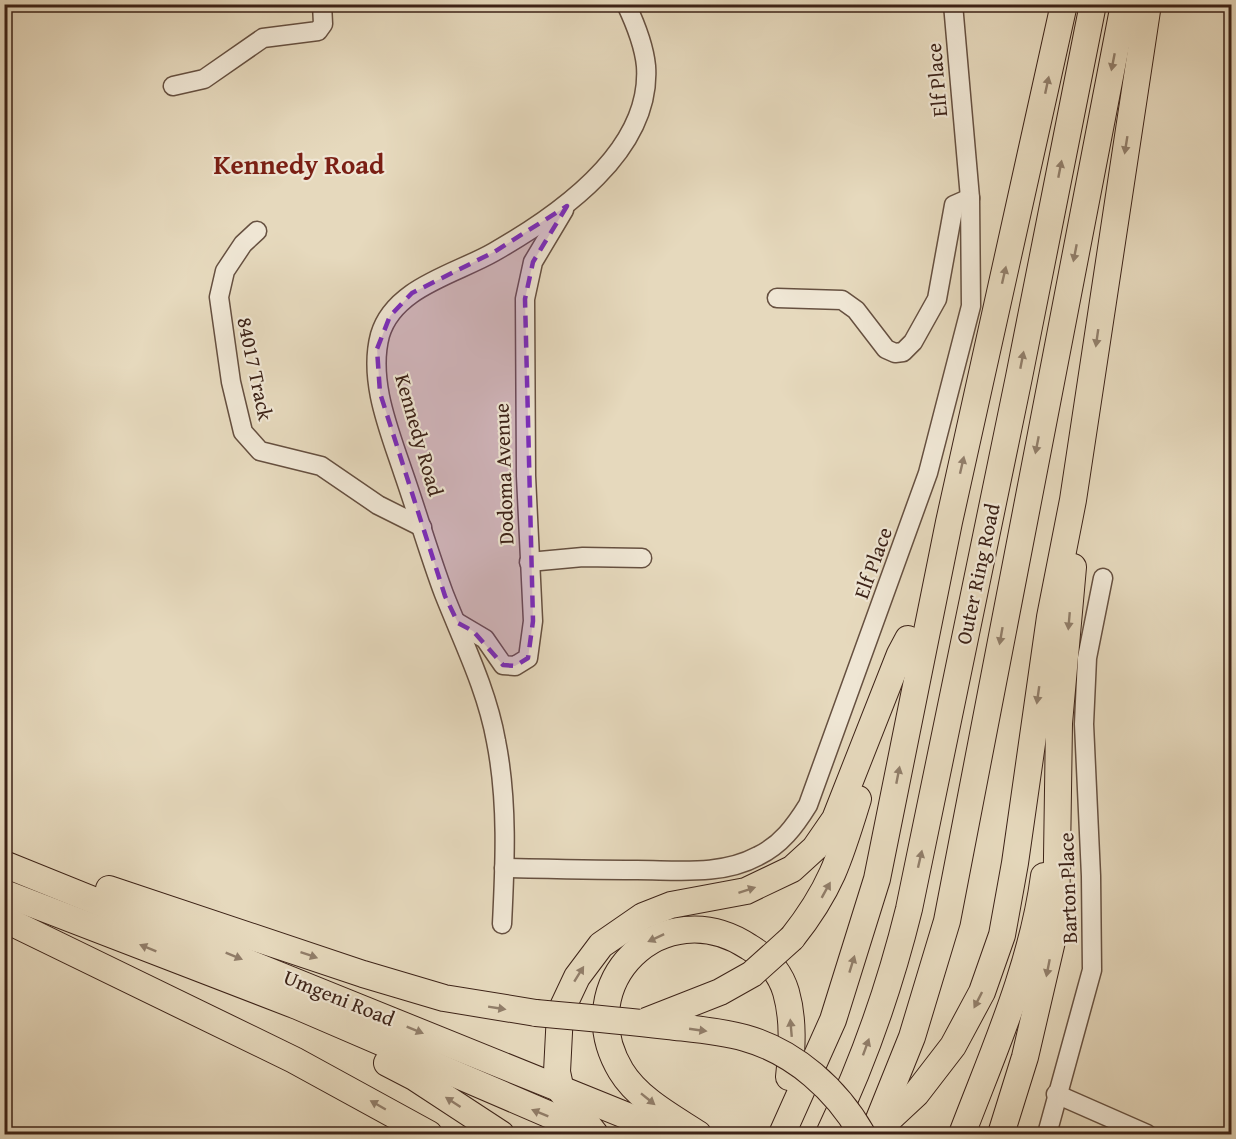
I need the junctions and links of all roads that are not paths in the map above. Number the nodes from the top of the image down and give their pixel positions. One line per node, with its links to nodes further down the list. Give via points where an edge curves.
1 (322, 4): 8 (street, via 323,24 318,31 263,38 204,79)
2 (626, 4): 10 (street, Kennedy Road, via 646,64 644,101 634,127 614,157)
3 (953, 4): 9 (street, Elf Place)
4 (1064, 4): 14 (highway, one-way to 4)
5 (1093, 4): 39 (highway, Outer Ring Road, one-way to 5, via 883,998 909,909)
6 (1124, 4): 32 (highway, Outer Ring Road, one-way to 32, via 946,921 912,1037)
7 (1148, 4): 13 (highway, one-way to 13)
8 (173, 86)
9 (970, 198): 12 (street, via 954,205 937,299 913,342 903,352 886,349 856,310 842,300); 23 (street, Elf Place, via 971,306 928,473 815,788 798,821 766,851 731,866 678,871)
10 (567, 206): 15 (street, Kennedy Road, via 494,252 412,293 390,316 382,331 377,349 380,393); 17 (street, Dodoma Avenue, via 533,262 525,299)
11 (257, 231): 15 (street, 84017 Track, via 225,271 219,297 231,382 243,432 260,450 321,466 378,505)
12 (777, 298)
13 (1073, 500): 21 (highway, one-way to 21, via 1076,532 1059,723); 32 (highway, one-way to 32, via 1050,617 1002,935 982,992 954,1046 916,1094)
14 (949, 522): 20 (highway); 33 (highway, one-way to 14, via 832,1020 874,888)
15 (422, 527): 19 (street, Kennedy Road)
16 (642, 558): 17 (street, via 583,557)
17 (530, 562): 19 (street, Dodoma Avenue, via 532,640 525,662 503,665 484,639)
18 (1103, 578): 31 (street, Barton Place, via 1087,658 1083,724 1092,970)
19 (458, 623): 23 (street, Kennedy Road, via 496,741 504,800)
20 (909, 639): 29 (highway, one-way to 20, bridge, via 744,979 792,938 816,908 842,854); 30 (highway, one-way to 20, via 557,1061 560,1013 591,957 610,938 643,916 671,906 746,891 792,869 815,848 835,819)
21 (1056, 826): 40 (highway, via 1032,937); 41 (highway, one-way to 41, via 1056,924 1035,1023)
22 (4, 864): 24 (highway, Umgeni Road)
23 (504, 868): 27 (street, Kennedy Road)
24 (29, 873): 29 (highway, one-way to 29, bridge, via 95,884 444,998 536,1013); 30 (highway, Umgeni Road, one-way to 30)
25 (4, 893): 28 (highway, Umgeni Road, one-way to 25)
26 (4, 919): 34 (highway, one-way to 26, via 303,1065)
27 (502, 924)
28 (188, 964): 35 (highway, one-way to 28, via 414,1077); 36 (highway, Umgeni Road, one-way to 28, via 297,1006)
29 (640, 1023): 32 (highway, one-way to 32, bridge, via 746,1038 772,1049 830,1089 850,1113)
30 (561, 1090): 36 (highway); 37 (highway, Umgeni Road)
31 (1056, 1094): 42 (street, Barton Place); 43 (street)
32 (872, 1130)
33 (783, 1131): 38 (highway, one-way to 38, via 792,1042 785,990 777,972 760,954 718,932 693,928 642,945 625,961 614,981 605,1014 606,1036 621,1072 634,1088)
34 (429, 1134)
35 (501, 1134)
36 (595, 1134)
37 (672, 1134)
38 (698, 1134)
39 (829, 1134)
40 (962, 1134)
41 (1001, 1134)
42 (1047, 1134)
43 (1147, 1134)

